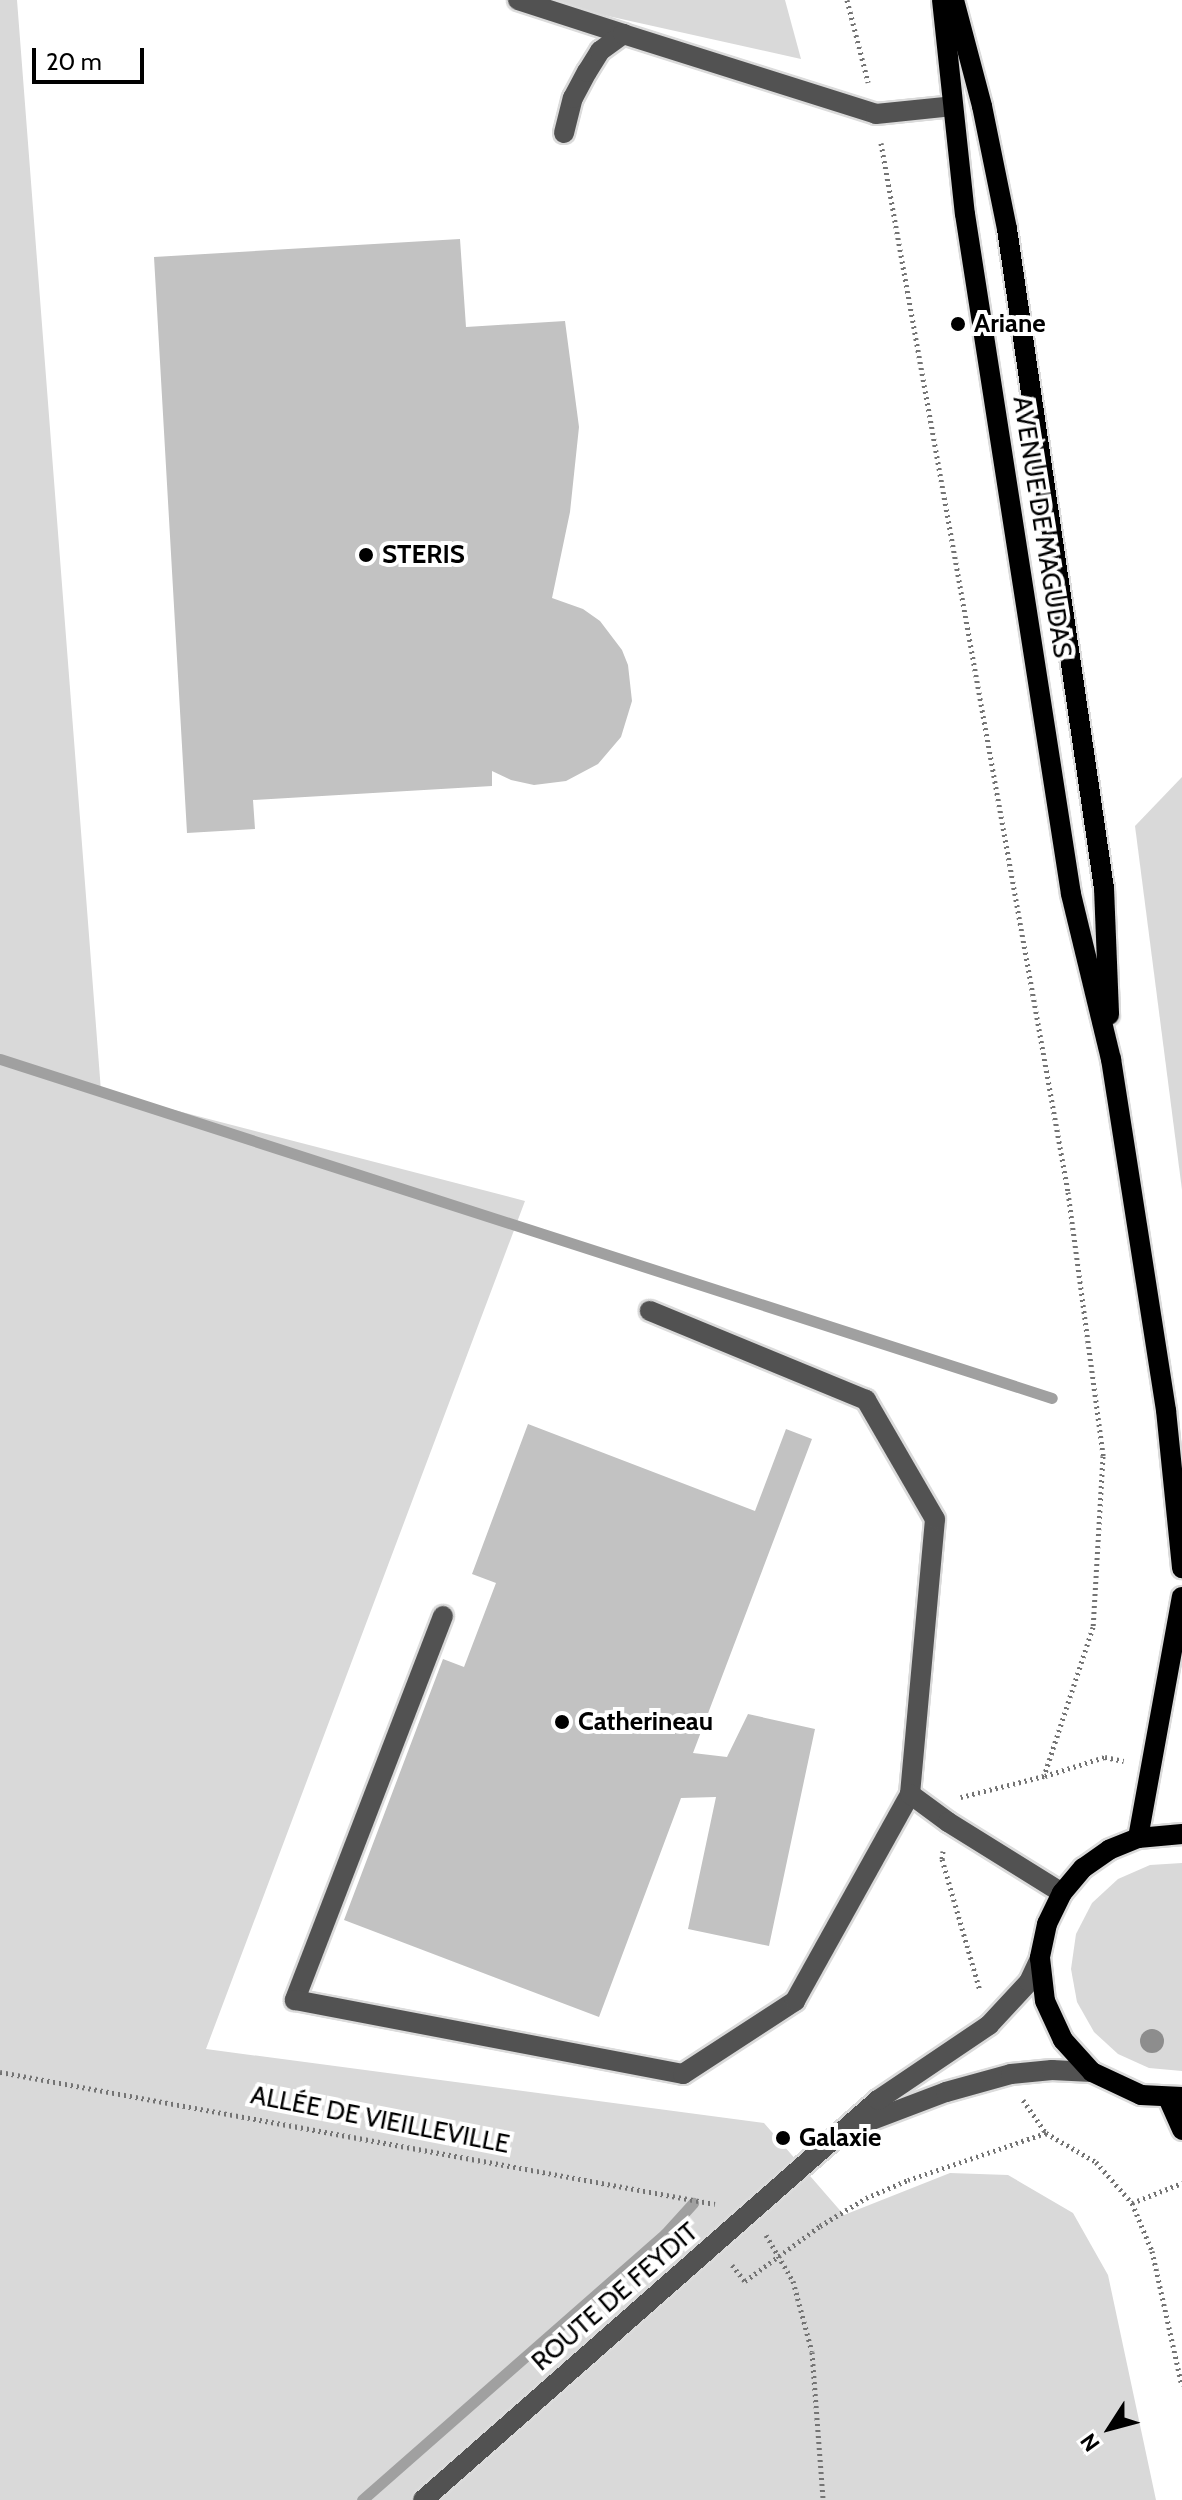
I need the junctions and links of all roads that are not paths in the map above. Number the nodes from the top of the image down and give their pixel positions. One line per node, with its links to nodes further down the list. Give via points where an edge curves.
1 (518, 0): 4 (street)
2 (942, 0): 5 (main road, AVENUE DE MAGUDAS)
3 (954, 0): 7 (main road, AVENUE DE MAGUDAS, via 1007,229 1104,888)
4 (623, 34): 5 (street, via 876,114); 6 (street, via 600,51 587,72)
5 (953, 106): 7 (main road, AVENUE DE MAGUDAS, via 965,214 1071,894)
6 (564, 133)
7 (1111, 1059): 9 (main road, AVENUE DE MAGUDAS, via 1166,1410)
8 (650, 1311): 12 (street, via 866,1400 935,1519)
9 (1182, 1568)
10 (1182, 1597): 14 (main road)
11 (443, 1616): 12 (street, via 295,2000 683,2074 795,2001)
12 (910, 1794): 15 (street)
13 (1182, 1834): 14 (main road)
14 (1138, 1838): 15 (main road, via 1083,1868)
15 (1062, 1893): 16 (main road, via 1047,1924)
16 (1040, 1958): 17 (main road, via 1045,2001 1063,2040); 20 (street, ROUTE DE FEYDIT, via 1029,1982 989,2025 898,2084)
17 (1092, 2072): 18 (main road, via 1141,2095); 20 (street, ROUTE DE FEYDIT, via 1011,2074 910,2104)
18 (1175, 2098): 19 (main road)
19 (1182, 2130)
20 (841, 2134): 21 (street, ROUTE DE FEYDIT)
21 (423, 2500)

